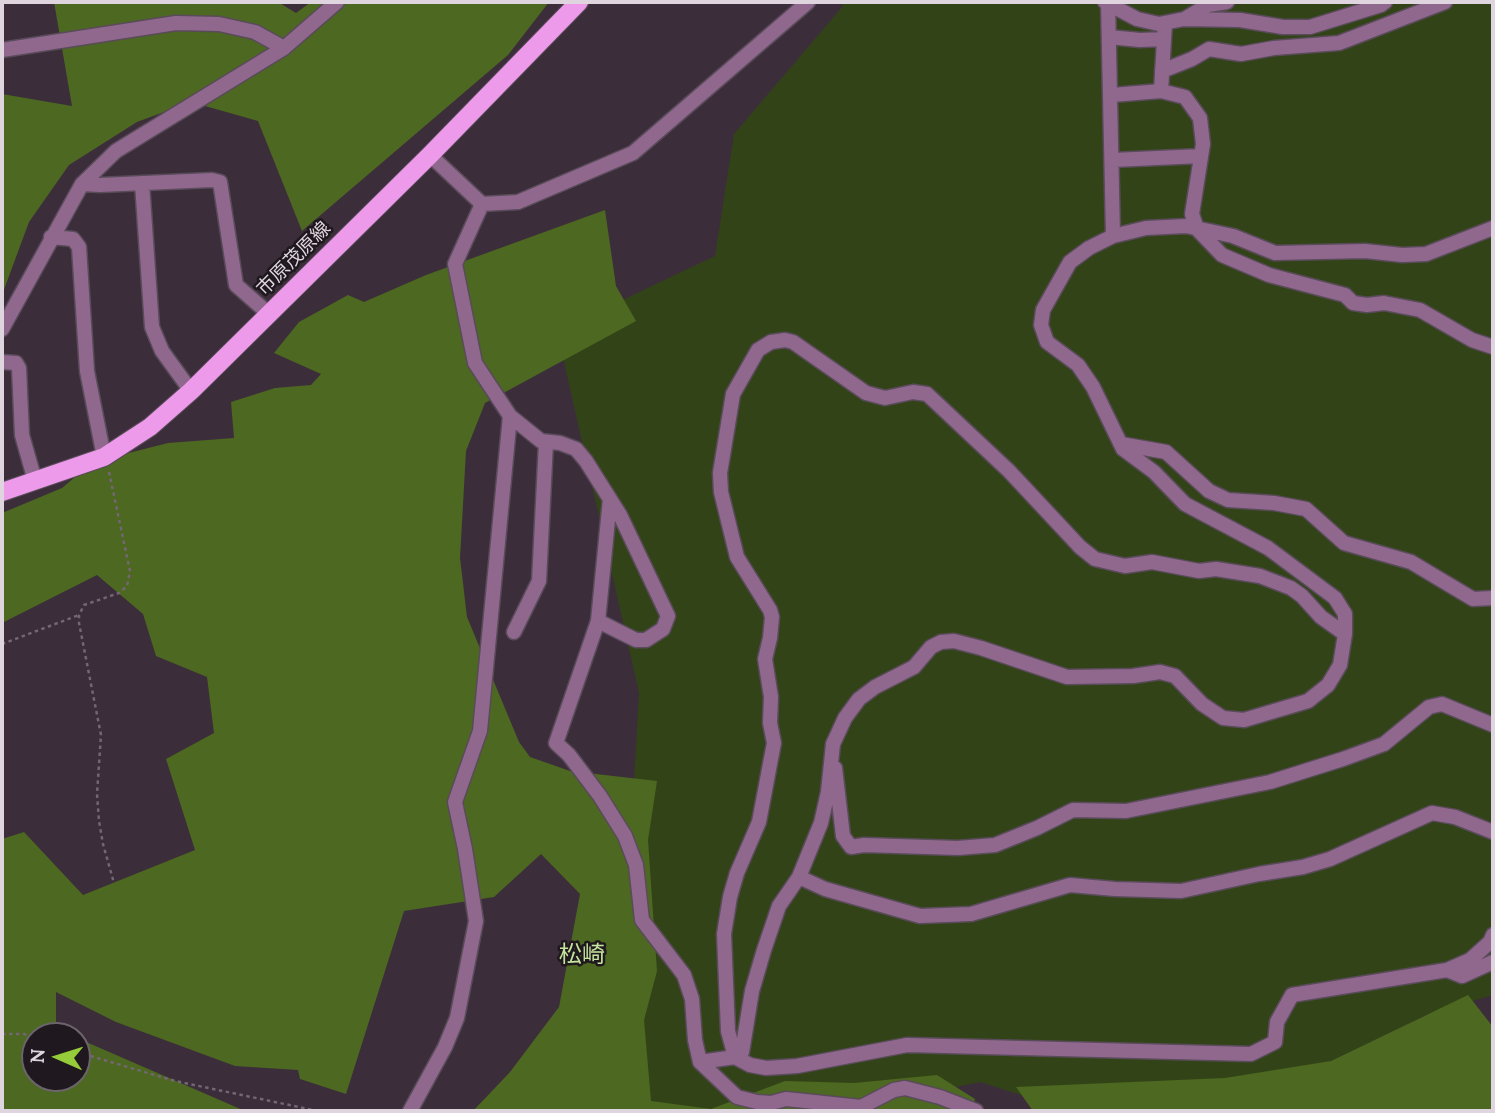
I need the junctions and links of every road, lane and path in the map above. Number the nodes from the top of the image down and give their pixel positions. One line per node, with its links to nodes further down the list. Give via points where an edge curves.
1 (337, 2): 12 (street)
2 (579, 2): 17 (main road, 市原茂原線)
3 (808, 2): 22 (street, via 633,153 518,202)
4 (1107, 2): 9 (street, via 1137,19); 10 (street)
5 (1227, 2): 8 (street, via 1208,5)
6 (1385, 2): 8 (street, via 1310,27)
7 (1445, 2): 14 (street, via 1339,43 1241,54 1209,49)
8 (1184, 19): 9 (street)
9 (1165, 23): 11 (street)
10 (1110, 37): 11 (street); 16 (street)
11 (1164, 39): 14 (street)
12 (284, 48): 13 (street, via 255,32 219,24 176,23); 21 (street, via 116,151)
13 (2, 50)
14 (1162, 71): 15 (street)
15 (1161, 91): 16 (street); 18 (street, via 1185,97 1200,118)
16 (1112, 95): 19 (street)
17 (429, 155): 22 (street); 27 (main road, 市原茂原線)
18 (1201, 156): 19 (street); 24 (street, via 1192,214)
19 (1112, 160): 25 (street)
20 (142, 183): 21 (street); 27 (street, via 220,183 236,285); 31 (street, via 152,327 162,351)
21 (82, 184): 26 (street)
22 (482, 204): 32 (street, via 455,264 475,363)
23 (1493, 228): 24 (street, via 1426,254 1402,255 1275,253 1233,236)
24 (1197, 229): 25 (street, via 1146,228); 29 (street, via 1222,255 1269,275 1345,295 1353,303 1420,310)
25 (1114, 236): 34 (street, via 1070,262 1043,310 1041,325 1047,342 1078,365 1093,387)
26 (51, 237): 28 (street); 35 (street, via 73,239 79,247 87,371)
27 (269, 314): 31 (main road, 市原茂原線)
28 (2, 329)
29 (1493, 347)
30 (2, 362): 36 (street, via 16,363 19,368 22,435)
31 (191, 391): 35 (main road, 市原茂原線, via 150,427)
32 (510, 416): 33 (street); 59 (street, via 480,731 455,802 476,921 457,1018)
33 (546, 442): 38 (street, via 576,449); 42 (street, via 540,581)
34 (1121, 444): 39 (street, via 1166,452 1209,491 1228,500 1306,509 1343,542 1411,562 1473,599); 43 (street, via 1185,504 1268,548 1335,598 1345,614)
35 (104, 457): 36 (main road, 市原茂原線); 40 (path, via 130,572 127,586 84,605)
36 (35, 481): 37 (main road, 市原茂原線)
37 (2, 492)
38 (610, 499): 41 (street); 41 (street, via 668,615 663,629 636,640)
39 (1493, 598)
40 (79, 615): 44 (path); 49 (path, via 101,735 99,821)
41 (598, 621): 57 (street, via 556,743 625,835 636,866 642,920 684,975 692,999)
42 (514, 632)
43 (1345, 634): 46 (street, via 1340,665 1328,685 1308,701 1244,720 1223,718 1175,676 1160,672 1068,677 981,648 942,642 931,647 914,667 859,699 845,718); 56 (street, via 1291,588 1260,576 1152,562 1125,566 1095,559 927,394 913,391 885,398 866,393 793,342 771,342 758,350 733,394 720,473 737,557 772,617 765,659 774,743 759,822 737,873 724,934 728,1031)
44 (2, 644)
45 (1493, 725): 46 (street, via 1442,704 1429,708 1384,744 1270,782 1126,811 1073,810 995,845 958,848 851,847 843,835)
46 (832, 756): 48 (street, via 821,823)
47 (1493, 832): 48 (street, via 1432,813 1303,867 1181,891 1070,885 971,914 920,916)
48 (799, 877): 56 (street, via 779,906 752,991 742,1052)
49 (114, 883)
50 (1493, 935): 52 (street, via 1470,960)
51 (1493, 962): 52 (street, via 1462,976)
52 (1447, 970): 56 (street, via 1292,995 1277,1022 1275,1042 1251,1054 908,1045 766,1068)
53 (2, 1034): 54 (path)
54 (21, 1034)
55 (91, 1056): 58 (path, via 175,1081)
56 (735, 1057): 57 (street)
57 (700, 1062): 60 (street, via 737,1097 757,1102 786,1099 861,1107 905,1088)
58 (318, 1111)
59 (410, 1111)
60 (976, 1111)

